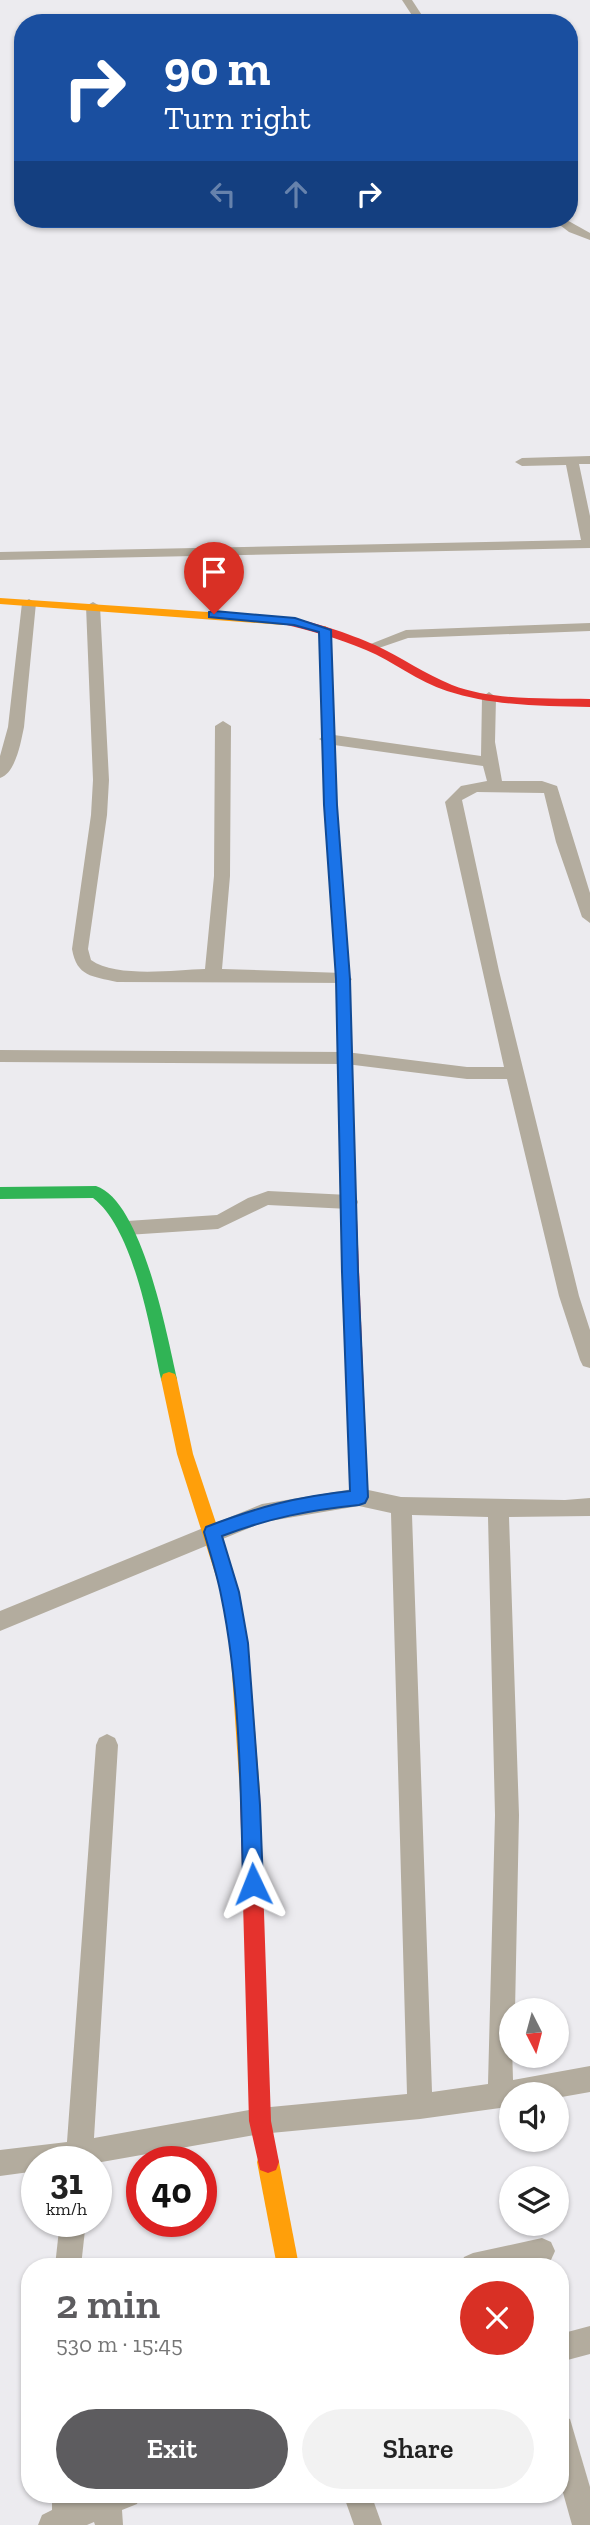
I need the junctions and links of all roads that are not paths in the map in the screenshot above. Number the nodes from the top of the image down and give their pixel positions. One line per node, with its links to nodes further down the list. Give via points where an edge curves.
1 (570, 228): 2 (street)
2 (590, 237)
3 (590, 460): 4 (street)
4 (572, 461): 5 (street); 6 (street)
5 (522, 462)
6 (590, 544): 7 (street)
7 (0, 556)
8 (0, 601): 9 (street)
9 (29, 603): 10 (street); 19 (street, via 13,745)
10 (93, 606): 12 (street, via 260,617); 22 (street, via 101,780 80,949 83,963 94,971 117,976)
11 (590, 627): 13 (street, via 406,634)
12 (325, 630): 13 (street); 17 (street)
13 (370, 648): 14 (street, via 449,688)
14 (489, 697): 15 (street); 18 (street)
15 (590, 703)
16 (223, 726): 22 (street, via 222,876)
17 (327, 739): 18 (street); 23 (street)
18 (487, 762): 20 (street)
19 (0, 773)
20 (496, 786): 21 (street, via 551,790); 26 (street, via 466,788 453,802)
21 (590, 917)
22 (213, 975): 23 (street)
23 (343, 979): 25 (street)
24 (0, 1056): 25 (street)
25 (346, 1058): 26 (street, via 467,1073); 28 (street)
26 (515, 1073): 30 (street, via 569,1296)
27 (0, 1193): 29 (street, via 96,1192 112,1201 116,1219)
28 (349, 1202): 29 (street, via 268,1198 218,1222); 31 (street)
29 (127, 1228): 35 (street, via 155,1316 185,1454)
30 (590, 1360)
31 (359, 1497): 32 (street); 35 (street, via 262,1513)
32 (401, 1506): 34 (street); 42 (street)
33 (590, 1507): 34 (street)
34 (498, 1508): 39 (street, via 507,1815)
35 (212, 1532): 36 (street); 43 (street, via 239,1643 251,1805)
36 (0, 1621)
37 (107, 1745): 44 (street)
38 (590, 2079): 40 (street)
39 (500, 2082)
40 (569, 2083)
41 (499, 2095): 42 (street)
42 (420, 2106): 43 (street)
43 (260, 2121): 45 (street); 51 (street)
44 (80, 2146)
45 (112, 2150)
46 (21, 2161): 47 (street)
47 (0, 2163)
48 (71, 2237): 50 (street)
49 (542, 2251): 52 (street)
50 (69, 2258)
51 (286, 2258)
52 (510, 2258)
53 (590, 2340): 54 (street)
54 (569, 2346)
55 (569, 2462): 60 (street)
56 (360, 2503): 59 (street)
57 (114, 2507): 58 (street)
58 (61, 2512)
59 (368, 2525)
60 (586, 2525)

